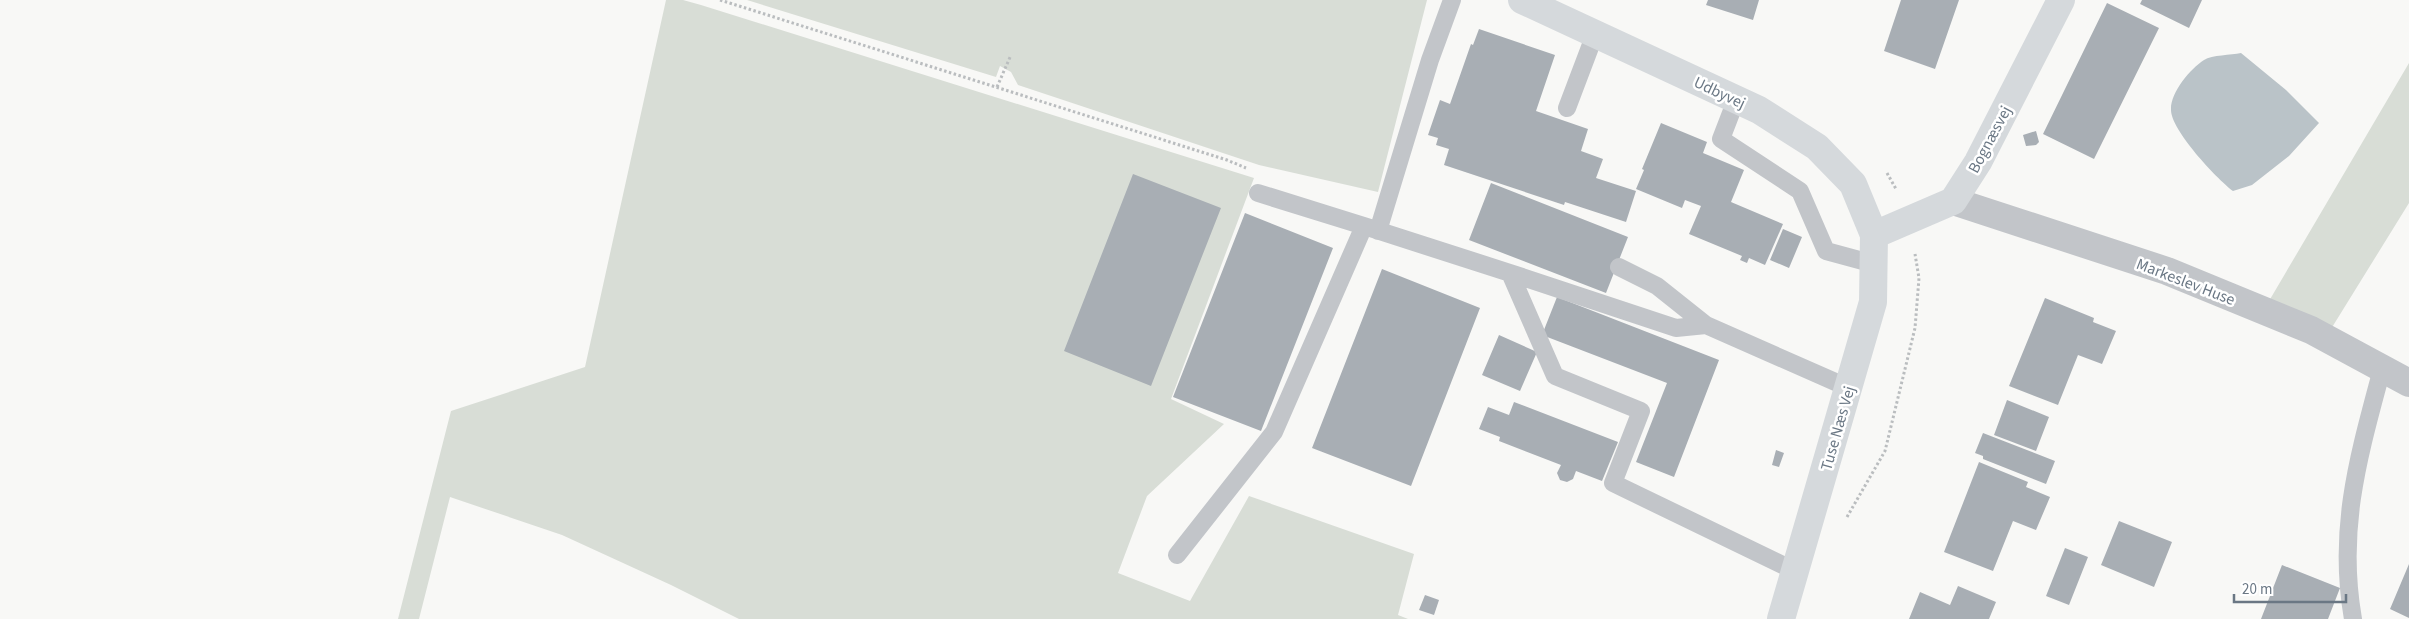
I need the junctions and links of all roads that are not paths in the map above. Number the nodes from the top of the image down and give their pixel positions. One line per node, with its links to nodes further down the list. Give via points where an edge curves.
1 (1452, 0): 9 (lane)
2 (1522, 0): 4 (street, Udbyvej)
3 (2061, 0): 8 (street, Bognæsvej, via 1978,162)
4 (1595, 34): 5 (street, Udbyvej); 6 (lane)
5 (1736, 100): 10 (street, Udbyvej, via 1759,110 1817,147 1853,184); 11 (lane, via 1721,139 1800,192 1826,251)
6 (1567, 108)
7 (1258, 193): 9 (lane)
8 (1953, 201): 10 (street); 15 (street, Markeslev Huse, via 2167,272 2310,330)
9 (1371, 229): 13 (lane); 18 (lane, via 1274,432)
10 (1874, 235): 11 (street, Tuse Næs Vej)
11 (1874, 264): 17 (street, Tuse Næs Vej, via 1873,302)
12 (1619, 268): 14 (lane, via 1657,286)
13 (1510, 273): 14 (lane, via 1676,328); 19 (lane, via 1555,376 1641,411 1613,483)
14 (1706, 325): 17 (lane)
15 (2382, 368): 16 (street, Markeslev Huse); 21 (lane, via 2356,464 2346,534 2348,596)
16 (2409, 383)
17 (1849, 388): 19 (street, Tuse Næs Vej)
18 (1177, 554)
19 (1795, 571): 20 (street, Tuse Næs Vej)
20 (1781, 619)
21 (2353, 619)

